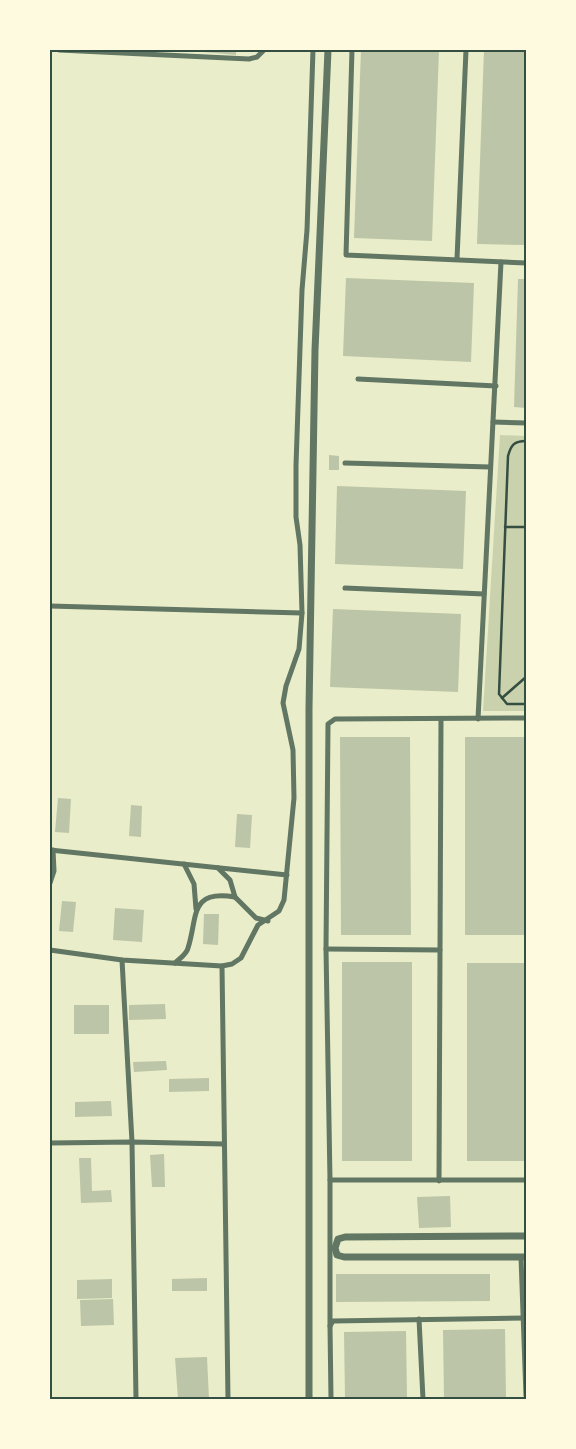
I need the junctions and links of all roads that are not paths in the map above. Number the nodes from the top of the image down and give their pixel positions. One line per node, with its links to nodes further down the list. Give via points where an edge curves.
1 (61, 50): 7 (street)
2 (264, 50): 7 (street, via 249,59)
3 (312, 50): 20 (street, via 296,465)
4 (328, 50): 52 (street, via 315,350 309,709)
5 (352, 50): 8 (street, via 346,255)
6 (466, 50): 8 (street)
7 (164, 53)
8 (457, 259): 9 (street)
9 (501, 262): 10 (street); 12 (street)
10 (526, 263)
11 (358, 379): 12 (street)
12 (496, 386): 13 (street)
13 (493, 422): 14 (street); 16 (street)
14 (526, 424)
15 (346, 463): 16 (street)
16 (490, 467): 18 (street)
17 (345, 588): 18 (street)
18 (484, 594): 23 (street)
19 (50, 606): 20 (street)
20 (302, 613): 27 (street, via 299,649 283,703 293,750 294,798)
21 (526, 718): 23 (street)
22 (441, 719): 23 (street); 32 (street, via 335,719 328,724); 34 (street)
23 (478, 719)
24 (51, 850): 25 (street); 28 (street, via 54,871)
25 (184, 864): 26 (street); 30 (street, via 194,884)
26 (218, 868): 27 (street); 29 (street, via 230,880)
27 (287, 875): 31 (street, via 280,911)
28 (50, 883)
29 (235, 897): 30 (street, via 204,899); 31 (street, via 256,918)
30 (196, 910): 36 (street, via 188,951)
31 (268, 921): 37 (street, via 258,925 241,958)
32 (326, 949): 34 (street); 41 (street)
33 (50, 950): 35 (street)
34 (440, 950): 43 (street)
35 (122, 960): 36 (street); 38 (street)
36 (175, 963): 37 (street)
37 (222, 966): 40 (street)
38 (132, 1142): 39 (street); 40 (street); 50 (street)
39 (50, 1143)
40 (224, 1144): 51 (street)
41 (330, 1180): 43 (street); 48 (street)
42 (526, 1180): 43 (street)
43 (439, 1181)
44 (526, 1236): 45 (street, via 344,1237 338,1238 334,1248 336,1255 344,1257)
45 (524, 1257): 46 (street)
46 (525, 1318): 47 (street); 49 (street)
47 (419, 1319): 48 (street, via 333,1321); 54 (street)
48 (330, 1326): 53 (street)
49 (526, 1396)
50 (136, 1399)
51 (228, 1399)
52 (309, 1399)
53 (332, 1399)
54 (423, 1399)

